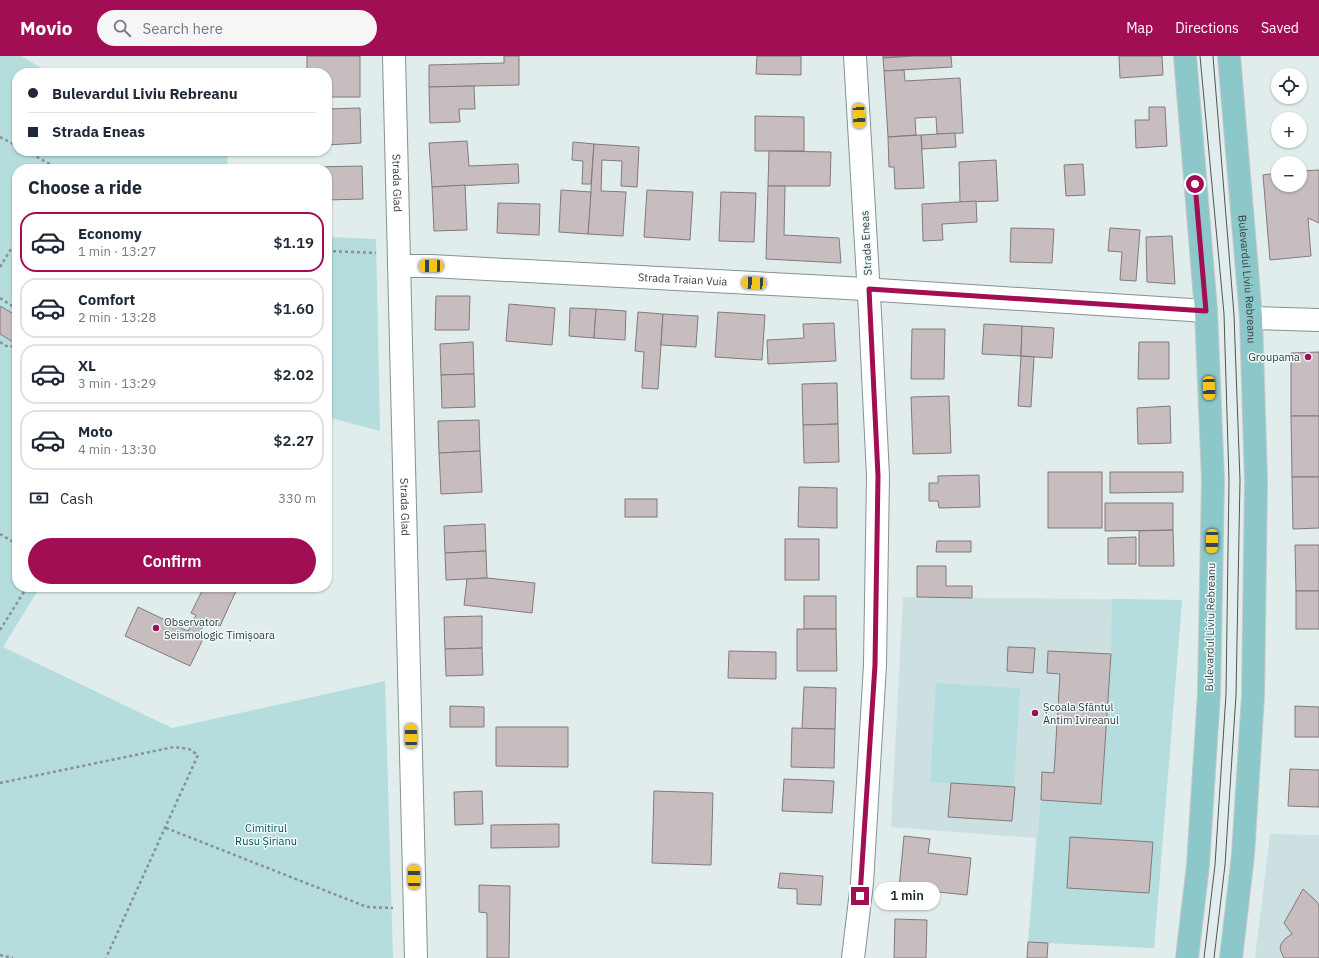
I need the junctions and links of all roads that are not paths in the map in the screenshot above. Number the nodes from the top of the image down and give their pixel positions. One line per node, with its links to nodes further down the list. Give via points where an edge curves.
1 (394, 56): 5 (street, Strada Glad)
2 (855, 56): 6 (street, Strada Eneas)
3 (1185, 56): 7 (main road, Bulevardul Liviu Rebreanu)
4 (1229, 56): 8 (main road, Bulevardul Liviu Rebreanu)
5 (399, 260): 6 (street, Strada Traian Vuia, via 431,266); 10 (street, Strada Glad)
6 (869, 289): 7 (street, Strada Traian Vuia); 11 (street, Strada Eneas, via 878,476 875,658 862,883)
7 (1206, 311): 12 (main road, Bulevardul Liviu Rebreanu, via 1213,480 1209,693 1198,865)
8 (1251, 318): 9 (street); 13 (main road, Bulevardul Liviu Rebreanu, via 1256,480 1253,696 1243,855)
9 (1319, 320)
10 (416, 958)
11 (853, 958)
12 (1187, 958)
13 (1231, 958)

